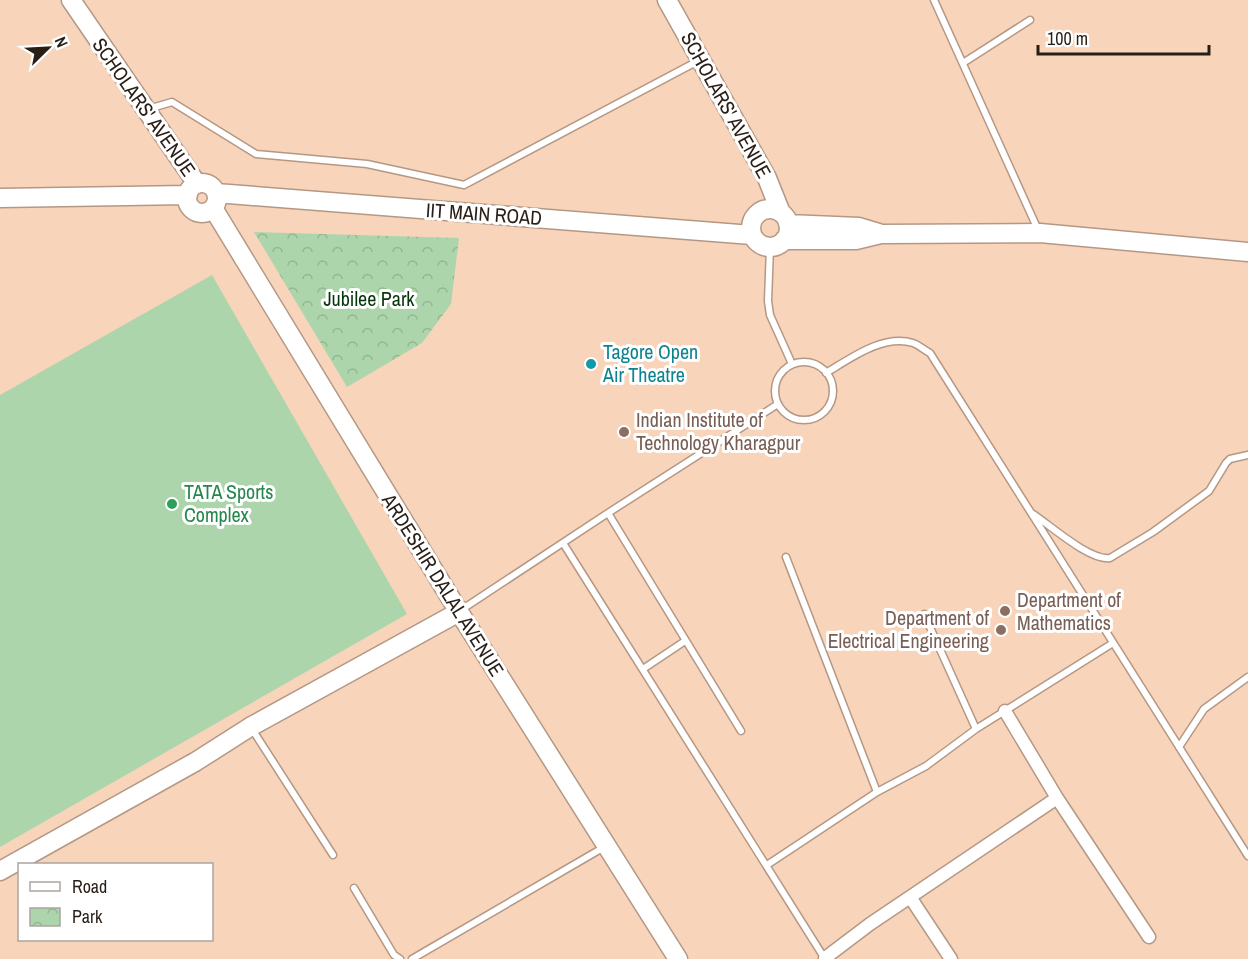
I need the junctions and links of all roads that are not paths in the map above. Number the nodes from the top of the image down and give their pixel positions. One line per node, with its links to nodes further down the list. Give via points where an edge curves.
1 (71, 0): 7 (street, SCHOLARS' AVENUE)
2 (667, 0): 5 (street, SCHOLARS' AVENUE)
3 (934, 0): 6 (lane)
4 (1030, 20): 6 (lane)
5 (701, 59): 7 (lane, via 464,185 367,164 256,154 172,102); 11 (street, SCHOLARS' AVENUE, via 773,189)
6 (963, 63): 12 (lane)
7 (146, 109): 8 (street, SCHOLARS' AVENUE)
8 (193, 190): 9 (street); 10 (street, via 211,186); 10 (street, via 189,204 196,211 205,212)
9 (0, 198)
10 (214, 200): 13 (street, IIT MAIN ROAD); 23 (street, ARDESHIR DALAL AVENUE)
11 (781, 231): 12 (street, via 859,227 881,234); 13 (street, via 759,244); 13 (street, via 770,209 758,213 752,223); 15 (lane, via 768,302)
12 (1040, 233): 14 (street)
13 (752, 235)
14 (1248, 252)
15 (792, 364): 16 (lane, via 810,363); 17 (lane, via 784,369 775,385)
16 (826, 373): 17 (lane, via 831,380 832,400 820,416 811,420 792,418); 19 (lane, via 863,351 893,340 914,343 930,353)
17 (778, 404): 20 (lane)
18 (1248, 455): 19 (lane, via 1230,459 1209,490 1110,558 1102,559 1080,547)
19 (1030, 512): 26 (lane)
20 (608, 513): 21 (lane); 25 (lane)
21 (564, 543): 23 (lane); 27 (lane)
22 (786, 557): 34 (lane)
23 (459, 612): 30 (street); 36 (street, ARDESHIR DALAL AVENUE)
24 (924, 614): 31 (lane)
25 (684, 641): 27 (lane); 32 (lane)
26 (1113, 643): 29 (lane); 33 (lane)
27 (643, 669): 39 (lane)
28 (1248, 677): 33 (lane, via 1204,708)
29 (1005, 711): 31 (lane); 35 (street)
30 (250, 727): 37 (lane); 40 (street)
31 (976, 729): 34 (lane, via 926,766)
32 (741, 731)
33 (1179, 747): 38 (lane)
34 (877, 792): 39 (lane)
35 (1057, 798): 42 (street); 43 (street)
36 (606, 846): 45 (lane); 46 (street, ARDESHIR DALAL AVENUE)
37 (333, 855)
38 (1248, 856)
39 (767, 865): 47 (lane)
40 (0, 871)
41 (354, 888): 44 (lane)
42 (910, 897): 47 (street); 48 (street)
43 (1149, 937)
44 (400, 959)
45 (412, 959)
46 (678, 959)
47 (825, 959)
48 (951, 959)

